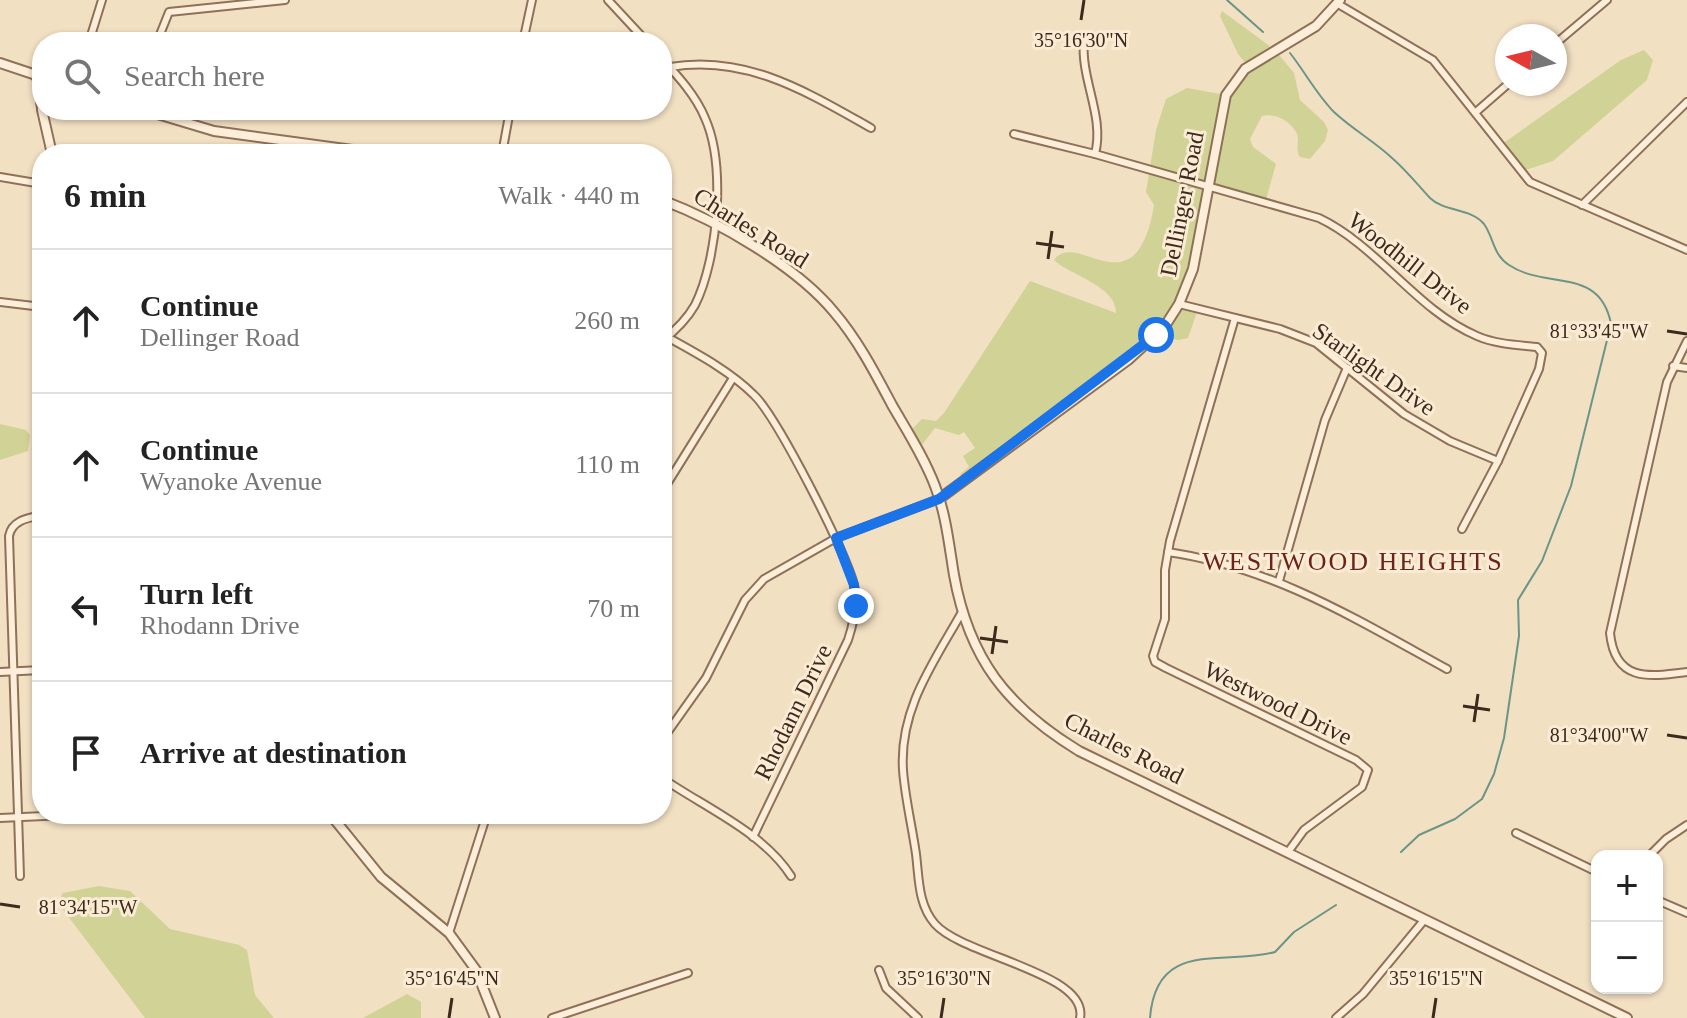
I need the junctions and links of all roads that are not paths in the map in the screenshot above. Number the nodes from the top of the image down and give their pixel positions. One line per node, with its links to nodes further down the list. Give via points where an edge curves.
1 (102, 0): 7 (street)
2 (285, 0): 8 (street, via 169,12)
3 (532, 0): 9 (street)
4 (608, 0): 10 (street)
5 (1607, 0): 11 (street)
6 (1339, 2): 19 (street, via 1433,60); 31 (street, Dellinger Road, via 1316,26 1266,55 1235,81 1218,124)
7 (92, 32)
8 (161, 32)
9 (525, 32)
10 (638, 32)
11 (1567, 34)
12 (1084, 40): 28 (street, via 1083,65 1098,134)
13 (0, 63): 16 (street)
14 (672, 67): 23 (street, via 728,65 770,75)
15 (672, 70): 34 (street, via 697,102 712,138 717,178)
16 (32, 73)
17 (1495, 95): 19 (street)
18 (1687, 102): 33 (street)
19 (1476, 112): 33 (street, via 1530,182)
20 (44, 120): 25 (street)
21 (177, 120): 26 (street, via 214,131)
22 (508, 120): 27 (street)
23 (871, 128)
24 (1014, 134): 28 (street, Woodhill Drive)
25 (50, 144)
26 (309, 144)
27 (504, 144)
28 (1095, 154): 31 (street, Woodhill Drive)
29 (0, 177): 30 (street)
30 (32, 182)
31 (1208, 186): 37 (street, Dellinger Road, via 1193,269); 47 (street, Woodhill Drive, via 1340,228 1474,335 1537,347 1542,353 1539,369)
32 (672, 205): 34 (street, Charles Road)
33 (1582, 205): 35 (street)
34 (713, 223): 40 (street, via 695,305); 49 (street, Charles Road, via 795,277 833,310 898,414)
35 (1687, 250)
36 (0, 302): 38 (street)
37 (1179, 304): 39 (street, Starlight Drive); 49 (street, Dellinger Road, via 1128,360)
38 (32, 306)
39 (1235, 318): 44 (street, Starlight Drive, via 1316,343); 53 (street)
40 (672, 330)
41 (1687, 341): 43 (street)
42 (672, 344): 46 (street, Rhodann Drive)
43 (1673, 366): 45 (street); 60 (street, via 1611,641 1617,662 1633,673)
44 (1347, 368): 47 (street, Starlight Drive, via 1423,426); 54 (street, via 1325,420)
45 (1687, 368)
46 (733, 378): 48 (street); 52 (street, Rhodann Drive, via 760,402)
47 (1498, 461): 51 (street)
48 (672, 476)
49 (939, 499): 52 (street); 55 (street, Charles Road)
50 (32, 519): 58 (street, via 12,526 9,536)
51 (1462, 529)
52 (836, 538): 61 (street, via 764,579 750,593 706,678); 70 (street, Rhodann Drive, via 854,585 852,627)
53 (1168, 552): 54 (street); 72 (street, Westwood Drive, via 1165,619 1155,662 1368,770 1362,787 1312,823)
54 (1279, 581): 56 (street)
55 (962, 612): 72 (street, Charles Road, via 995,680 1043,728 1079,751); 85 (street, via 917,693 906,724 903,769 922,901 942,931 963,944 1064,986 1079,998)
56 (1447, 669)
57 (32, 670): 58 (street)
58 (14, 671): 59 (street); 64 (street)
59 (0, 672)
60 (1687, 672)
61 (672, 726)
62 (672, 784): 70 (street)
63 (32, 816): 64 (street)
64 (20, 817): 65 (street); 74 (street)
65 (0, 818)
66 (338, 824): 79 (street, via 381,877)
67 (484, 824): 79 (street)
68 (1687, 825): 71 (street)
69 (1516, 833): 73 (street)
70 (753, 837): 75 (street, via 780,858)
71 (1655, 850)
72 (1288, 852): 78 (street, Charles Road)
73 (1591, 869)
74 (20, 876)
75 (791, 876)
76 (1663, 903): 77 (street)
77 (1687, 913)
78 (1425, 919): 86 (street, via 1363,994); 87 (street, Charles Road)
79 (449, 933): 82 (street, via 476,970)
80 (879, 970): 84 (street, via 886,988)
81 (688, 973): 83 (street)
82 (495, 1018)
83 (552, 1018)
84 (918, 1018)
85 (1080, 1018)
86 (1336, 1018)
87 (1627, 1018)

